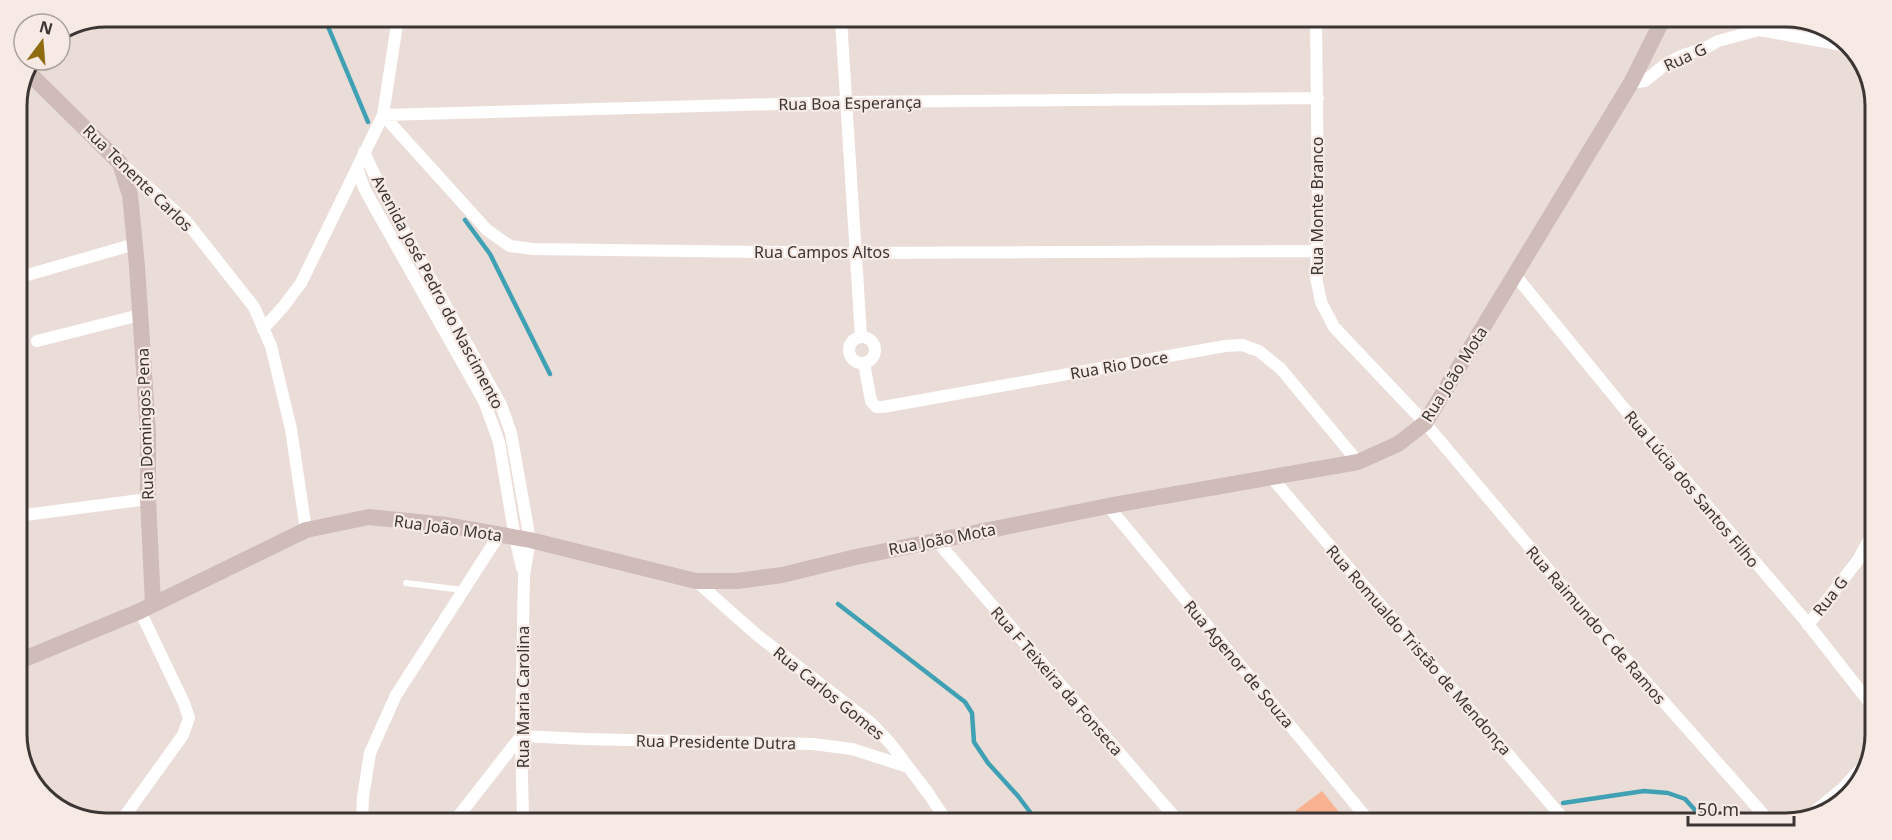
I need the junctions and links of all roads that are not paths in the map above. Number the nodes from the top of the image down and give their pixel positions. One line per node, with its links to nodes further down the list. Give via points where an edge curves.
1 (397, 27): 10 (street)
2 (842, 27): 9 (street)
3 (1316, 27): 8 (street, Rua Monte Branco)
4 (1660, 27): 7 (main road, Rua João Mota)
5 (1835, 44): 7 (street, Rua G, via 1759,30 1681,56 1645,81)
6 (33, 77): 12 (main road, Rua Tenente Carlos)
7 (1631, 83): 18 (main road, Rua João Mota)
8 (1318, 98): 9 (street, Rua Boa Esperança); 15 (street, Rua Monte Branco)
9 (848, 102): 10 (street, Rua Boa Esperança); 16 (street)
10 (383, 114): 11 (street); 16 (street, Rua Campos Altos, via 487,230 510,246)
11 (364, 152): 13 (street); 31 (street, Avenida José Pedro do Nascimento, via 501,405 511,433)
12 (120, 163): 14 (main road, Rua Domingos Pena, via 130,195); 20 (street, Rua Tenente Carlos, via 186,221 254,307)
13 (357, 168): 20 (street, via 301,283); 31 (street, Avenida José Pedro do Nascimento, via 364,188 484,401 500,442)
14 (135, 244): 17 (street); 19 (main road, Rua Domingos Pena)
15 (1317, 251): 16 (street, Rua Campos Altos); 24 (street, Rua Monte Branco, via 1316,277 1321,302 1334,327)
16 (854, 253): 21 (street)
17 (27, 275)
18 (1515, 275): 24 (main road, Rua João Mota); 38 (street, Rua Lúcia dos Santos Filho)
19 (140, 315): 22 (street); 27 (main road, Rua Domingos Pena)
20 (263, 328): 30 (street, Rua Tenente Carlos, via 291,429)
21 (861, 336): 23 (street, via 871,339 876,348 873,358); 23 (street, via 852,341 849,351 854,360)
22 (37, 341)
23 (864, 363): 25 (street, Rua Rio Doce, via 871,401 876,407 883,407 1242,345 1260,351 1281,369)
24 (1425, 423): 25 (main road, Rua João Mota, via 1398,444); 53 (street, Rua Raimundo C de Ramos, via 1584,613)
25 (1358, 462): 26 (main road, Rua João Mota)
26 (1272, 478): 28 (main road, Rua João Mota); 52 (street, Rua Romualdo Tristão de Mendonça)
27 (148, 499): 29 (street); 37 (main road, Rua Domingos Pena)
28 (1108, 506): 32 (main road, Rua João Mota); 51 (street, Rua Agenor de Souza)
29 (27, 515)
30 (306, 530): 31 (main road, Rua João Mota, via 369,517); 37 (main road, Rua João Mota)
31 (515, 537): 34 (main road, Rua João Mota); 36 (street); 41 (street, Rua Maria Carolina, via 524,576)
32 (936, 540): 34 (main road, Rua João Mota, via 761,579); 50 (street, Rua F Teixeira da Fonseca)
33 (1865, 547): 38 (street, Rua G)
34 (696, 581): 42 (street, Rua Carlos Gomes, via 756,635 872,723)
35 (406, 583): 36 (lane)
36 (463, 590): 46 (street, via 396,695 370,753)
37 (147, 608): 39 (main road, Rua João Mota); 45 (street, via 189,718 183,735)
38 (1808, 624): 40 (street, Rua Lúcia dos Santos Filho)
39 (27, 658)
40 (1865, 697)
41 (521, 736): 42 (street, Rua Presidente Dutra, via 813,744 852,749); 47 (street); 48 (street, Rua Maria Carolina)
42 (908, 767): 49 (street, Rua Carlos Gomes)
43 (1843, 788): 44 (street)
44 (1826, 802)
45 (127, 813)
46 (362, 813)
47 (461, 813)
48 (523, 813)
49 (941, 813)
50 (1171, 813)
51 (1363, 813)
52 (1558, 813)
53 (1761, 813)

